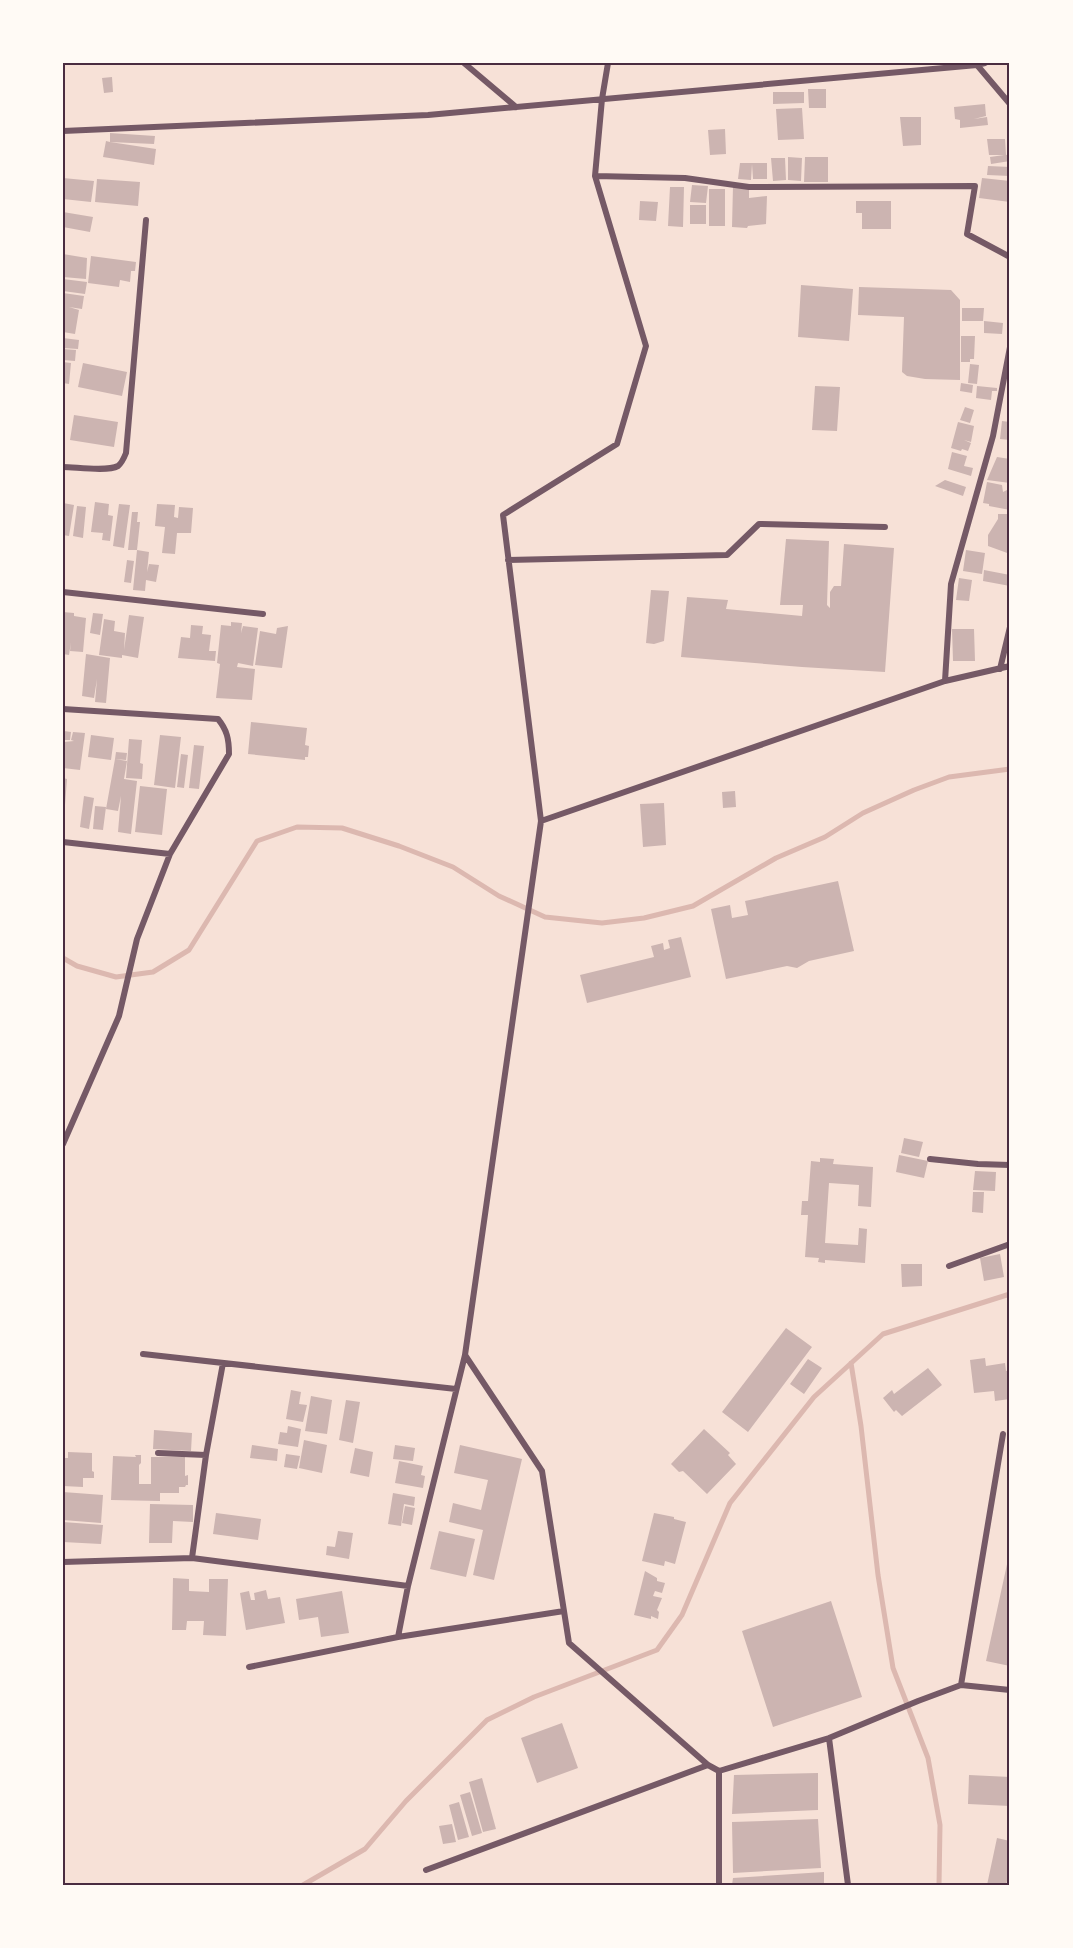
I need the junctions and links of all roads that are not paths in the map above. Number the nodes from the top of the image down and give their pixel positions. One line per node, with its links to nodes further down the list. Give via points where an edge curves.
1 (464, 63): 8 (street)
2 (608, 63): 6 (street)
3 (985, 63): 5 (street)
4 (953, 65): 5 (street); 6 (street)
5 (977, 65): 7 (street)
6 (602, 99): 8 (street); 10 (street)
7 (1010, 104)
8 (516, 107): 9 (street, via 428,115)
9 (63, 131)
10 (595, 176): 12 (street, via 685,178 749,187 975,186 967,234); 16 (street, via 646,346 617,444 503,515)
11 (146, 220): 14 (street, via 126,453 123,461 109,468)
12 (1010, 257)
13 (1010, 347): 22 (street, via 993,436 951,584)
14 (63, 467)
15 (885, 527): 16 (street, via 759,524 727,555)
16 (508, 560): 24 (street)
17 (63, 592): 18 (street)
18 (263, 614)
19 (1010, 627): 21 (street)
20 (1010, 666): 21 (street)
21 (1000, 669): 22 (street)
22 (945, 681): 24 (street)
23 (63, 709): 26 (street, via 218,719 225,728 229,754)
24 (541, 821): 33 (street)
25 (63, 842): 26 (street)
26 (170, 854): 27 (street, via 137,939 119,1016)
27 (63, 1144)
28 (930, 1159): 29 (street)
29 (1010, 1165)
30 (1010, 1245): 31 (street)
31 (949, 1266)
32 (142, 1354): 34 (street)
33 (465, 1355): 35 (street); 42 (street, via 542,1471)
34 (223, 1363): 35 (street); 38 (street)
35 (456, 1389): 41 (street)
36 (1003, 1434): 45 (street)
37 (158, 1453): 38 (street)
38 (206, 1455): 39 (street)
39 (192, 1558): 40 (street); 41 (street)
40 (63, 1562)
41 (408, 1586): 43 (street)
42 (564, 1611): 43 (street); 48 (street, via 569,1643)
43 (398, 1637): 44 (street)
44 (249, 1667)
45 (961, 1685): 46 (street); 47 (street)
46 (1010, 1690)
47 (829, 1738): 49 (street); 52 (street)
48 (708, 1765): 49 (street); 50 (street)
49 (719, 1771): 51 (street)
50 (426, 1870)
51 (719, 1885)
52 (848, 1885)

